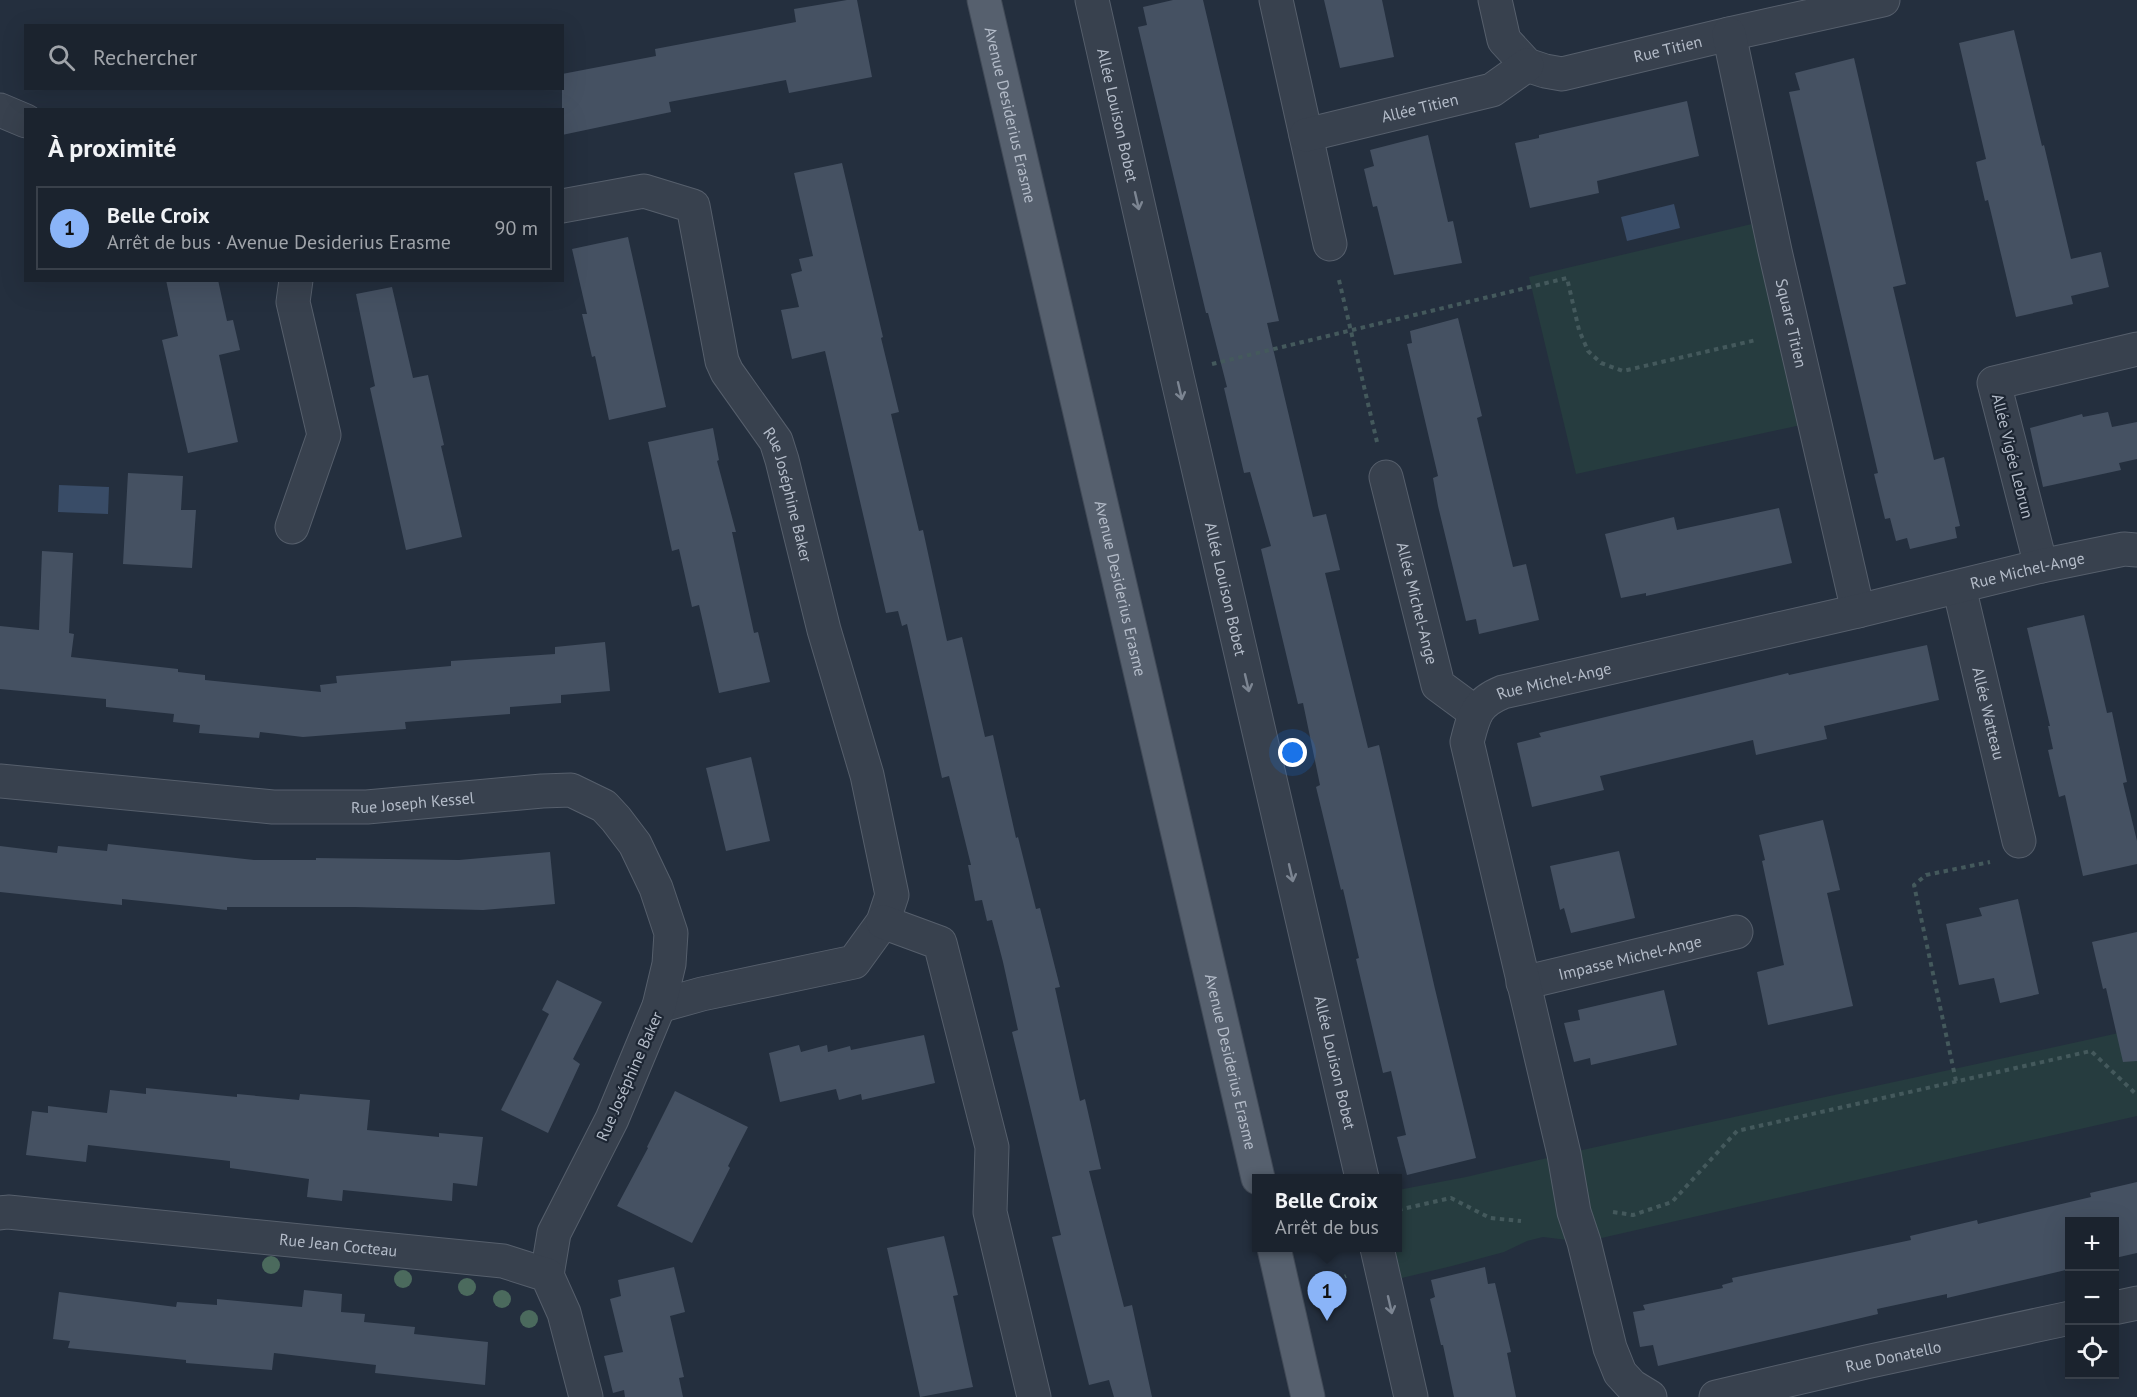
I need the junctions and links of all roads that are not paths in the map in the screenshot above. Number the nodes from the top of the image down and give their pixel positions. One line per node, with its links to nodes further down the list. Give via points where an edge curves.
1 (984, 0): 28 (main road, Avenue Desiderius Erasme)
2 (1092, 0): 29 (street, Allée Louison Bobet, one-way to 29)
3 (1276, 0): 10 (street)
4 (1495, 0): 7 (street, via 1504,40)
5 (1883, 0): 6 (street, Rue Titien)
6 (1729, 34): 7 (street, Rue Titien, via 1562,74); 20 (street, Square Titien)
7 (1527, 65): 10 (street, Allée Titien, via 1492,90)
8 (0, 110): 9 (street)
9 (24, 120)
10 (1305, 135): 12 (street)
11 (564, 206): 24 (street, Rue Joséphine Baker, via 644,191 693,206 722,361 776,441 824,630 867,775 892,895)
12 (1330, 244)
13 (296, 282): 16 (street, via 293,302 324,435)
14 (2137, 349): 18 (street, Allée Vigée Lebrun, via 1994,383)
15 (1386, 477): 21 (street, Allée Michel-Ange, via 1438,685)
16 (292, 527)
17 (2137, 550): 18 (street, Rue Michel-Ange, via 2124,549)
18 (2041, 566): 19 (street, Rue Michel-Ange)
19 (1959, 586): 20 (street, Rue Michel-Ange); 23 (street, Allée Watteau)
20 (1858, 611): 21 (street, Rue Michel-Ange, via 1503,692 1486,699)
21 (1476, 713): 26 (street, Rue Michel-Ange, via 1467,742)
22 (0, 781): 27 (street, Rue Joseph Kessel, via 273,807 367,807 571,790 604,806 616,819 635,844 656,888 671,933 669,964)
23 (2019, 841)
24 (883, 922): 27 (street, Rue Joséphine Baker, via 854,962); 38 (street, via 940,943 992,1147 990,1212)
25 (1736, 932): 26 (street, Impasse Michel-Ange)
26 (1523, 983): 41 (street, Rue Michel-Ange, via 1564,1154 1589,1211 1610,1348 1620,1373)
27 (658, 1006): 33 (street, Rue Joséphine Baker, via 612,1119 554,1233)
28 (1257, 1174)
29 (1361, 1174)
30 (0, 1213): 33 (street, Rue Jean Cocteau, via 503,1261)
31 (1275, 1252): 39 (main road)
32 (1379, 1256): 40 (street, one-way to 40)
33 (547, 1275): 37 (street, via 564,1313)
34 (2137, 1304): 35 (street)
35 (2119, 1307)
36 (2065, 1319): 42 (street, Rue Donatello)
37 (586, 1397)
38 (1034, 1397)
39 (1308, 1397)
40 (1411, 1397)
41 (1650, 1397)
42 (1716, 1397)

